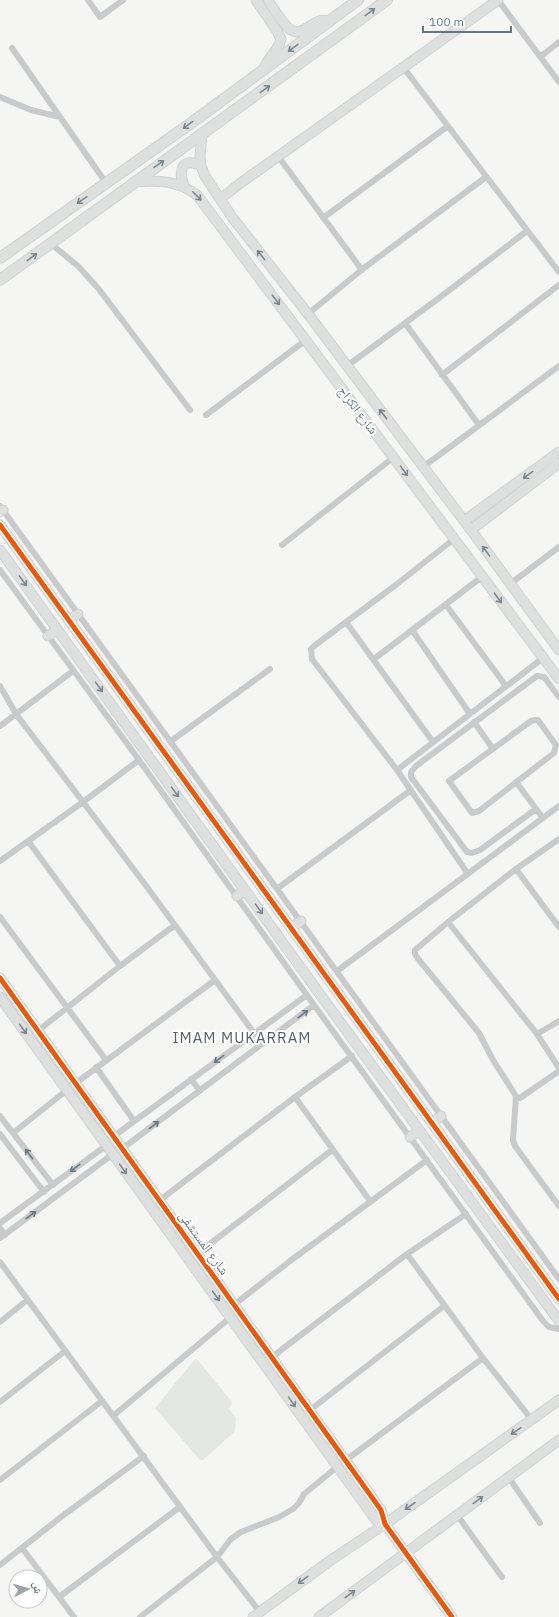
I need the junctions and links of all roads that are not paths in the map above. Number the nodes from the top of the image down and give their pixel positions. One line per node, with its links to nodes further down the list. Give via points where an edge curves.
1 (88, 0): 2 (street, via 100,17)
2 (123, 0)
3 (256, 0): 16 (street, via 281,40)
4 (268, 0): 8 (street, via 292,31 303,31 320,20)
5 (358, 0): 8 (main road)
6 (387, 0): 9 (main road, one-way to 6)
7 (498, 0): 14 (street); 15 (street)
8 (331, 20): 9 (main road, via 334,28); 10 (main road)
9 (342, 33): 13 (main road)
10 (311, 35): 13 (main road, via 319,35 322,39); 16 (main road, one-way to 16)
11 (559, 42): 14 (street)
12 (12, 48): 19 (street)
13 (321, 49): 21 (main road, one-way to 13)
14 (540, 57): 17 (street)
15 (403, 67): 20 (street); 22 (street)
16 (264, 69): 26 (main road, one-way to 26)
17 (559, 82)
18 (0, 97): 19 (street, via 31,110)
19 (60, 116): 26 (street)
20 (448, 126): 24 (street); 29 (street)
21 (202, 133): 23 (street); 25 (main road, one-way to 21)
22 (278, 156): 28 (street); 29 (street)
23 (201, 166): 27 (street, via 189,164 182,168 180,174); 28 (street)
24 (486, 177): 30 (street); 33 (street)
25 (134, 182): 27 (street, شارع الكراج, via 156,180); 31 (main road)
26 (106, 183): 32 (main road, one-way to 32)
27 (184, 186): 39 (street, شارع الكراج, one-way to 39, via 204,203)
28 (220, 199): 37 (street, one-way to 28)
29 (323, 218): 33 (street)
30 (527, 230): 34 (street); 38 (street)
31 (50, 243): 35 (main road, one-way to 31); 43 (street, via 78,266 98,288)
32 (0, 258)
33 (362, 270): 37 (street)
34 (559, 272)
35 (0, 280)
36 (559, 285): 42 (street)
37 (308, 314): 40 (street)
38 (405, 323): 40 (street); 42 (street)
39 (306, 340): 44 (street); 47 (street, شارع الكراج)
40 (347, 366): 46 (street, one-way to 40)
41 (559, 366): 45 (street)
42 (442, 375): 45 (street)
43 (190, 410)
44 (206, 415)
45 (479, 425): 51 (street)
46 (397, 433): 47 (street); 51 (street)
47 (383, 443): 49 (street, شارع الكراج)
48 (559, 452): 53 (street, one-way to 53)
49 (394, 457): 56 (street, شارع الكراج, one-way to 56); 57 (street)
50 (559, 463): 55 (street)
51 (423, 467): 53 (street)
52 (1, 510): 64 (street)
53 (464, 522): 55 (street)
54 (0, 525): 65 (street)
55 (471, 530): 62 (street, one-way to 55)
56 (454, 539): 61 (street, شارع الكراج); 66 (street)
57 (282, 544)
58 (559, 547): 62 (street)
59 (0, 550): 67 (street, one-way to 67)
60 (0, 570): 69 (street)
61 (482, 576): 63 (street); 71 (street, شارع الكراج, one-way to 71)
62 (510, 584): 70 (street)
63 (446, 604): 68 (street); 77 (street)
64 (78, 614): 65 (street); 85 (street)
65 (69, 621): 81 (street)
66 (346, 622): 72 (street); 89 (street, via 311,649 312,659)
67 (57, 629): 69 (street); 83 (street, one-way to 83)
68 (412, 630): 72 (street); 80 (street)
69 (48, 636): 74 (street)
70 (559, 650)
71 (544, 658): 75 (street, شارع الكراج); 77 (street)
72 (374, 659): 86 (street)
73 (270, 669): 85 (street)
74 (73, 671): 79 (street); 88 (street)
75 (559, 679)
76 (0, 686): 79 (street)
77 (506, 686): 80 (street)
78 (559, 697): 82 (street, via 544,677 537,676)
79 (16, 714): 84 (street); 92 (street)
80 (470, 714): 86 (street)
81 (138, 717): 83 (street); 109 (street)
82 (474, 722): 87 (street); 94 (street, via 416,766 411,772 411,777 467,852 480,850)
83 (127, 725): 102 (street, one-way to 102)
84 (0, 726)
85 (171, 741): 101 (street)
86 (433, 742): 89 (street)
87 (493, 749): 90 (street, via 535,720 538,720 553,740 556,745 554,753); 90 (street, via 449,781 453,787 472,814)
88 (139, 760): 92 (street); 103 (street)
89 (397, 770): 91 (street)
90 (516, 782): 94 (street)
91 (411, 790): 100 (street); 101 (street)
92 (83, 802): 97 (street); 107 (street)
93 (559, 806): 95 (street)
94 (536, 809): 95 (street)
95 (543, 818): 100 (street)
96 (559, 839): 99 (street)
97 (28, 841): 98 (street); 110 (street)
98 (0, 861)
99 (516, 870): 106 (street); 108 (street)
100 (468, 874): 111 (street)
101 (278, 888): 105 (street)
102 (245, 890): 103 (street); 121 (street, one-way to 121)
103 (236, 896): 115 (street)
104 (0, 917): 118 (street)
105 (301, 920): 109 (street); 111 (street)
106 (448, 922): 124 (street); 134 (street, via 415,950 415,954 479,1033)
107 (174, 925): 110 (street); 113 (street)
108 (559, 927)
109 (291, 928): 119 (street)
110 (120, 966): 118 (street)
111 (337, 971): 137 (street)
112 (0, 978): 114 (street, شارع المستشفى)
113 (214, 980): 123 (street); 126 (street)
114 (10, 991): 116 (street); 122 (street, شارع المستشفى)
115 (307, 995): 117 (street); 123 (street)
116 (0, 997): 132 (street, شارع المستشفى, one-way to 132)
117 (314, 1006): 125 (street); 133 (street, one-way to 117)
118 (66, 1008): 122 (street); 126 (street)
119 (356, 1018): 121 (street); 139 (street)
120 (559, 1020): 124 (street)
121 (344, 1027): 140 (street)
122 (39, 1030): 131 (street, شارع المستشفى)
123 (254, 1033): 130 (street, one-way to 130)
124 (537, 1034): 128 (street)
125 (352, 1056): 135 (street); 144 (street)
126 (106, 1060): 127 (street)
127 (96, 1067): 131 (street); 138 (street)
128 (559, 1068)
129 (559, 1071): 134 (street, via 520,1098)
130 (191, 1079): 133 (street); 138 (street)
131 (76, 1083): 143 (street, شارع المستشفى)
132 (68, 1090): 141 (street); 145 (street, شارع المستشفى)
133 (200, 1091): 146 (street, one-way to 133)
134 (516, 1096): 154 (street, via 513,1140 515,1146)
135 (295, 1097): 147 (street); 152 (street)
136 (0, 1116): 141 (street)
137 (441, 1116): 139 (street); 165 (street)
138 (134, 1121): 143 (street)
139 (432, 1123): 162 (street)
140 (419, 1130): 144 (street); 163 (street)
141 (13, 1133): 150 (street, one-way to 141)
142 (0, 1134): 151 (street)
143 (114, 1136): 146 (street, شارع المستشفى)
144 (410, 1137): 149 (street)
145 (106, 1145): 148 (street, شارع المستشفى); 150 (street, one-way to 150)
146 (123, 1148): 152 (street, شارع المستشفى)
147 (332, 1150): 153 (street); 159 (street)
148 (113, 1154): 158 (street, one-way to 148); 166 (street, شارع المستشفى, one-way to 166)
149 (427, 1160): 153 (street); 155 (street)
150 (53, 1185): 151 (street)
151 (44, 1192): 156 (street)
152 (160, 1200): 159 (street, شارع المستشفى)
153 (370, 1201): 169 (street)
154 (559, 1206)
155 (466, 1214): 160 (street); 174 (street, via 542,1321 549,1327)
156 (0, 1223)
157 (0, 1228): 158 (street)
158 (2, 1237)
159 (198, 1253): 164 (street, شارع المستشفى)
160 (407, 1254): 170 (street); 176 (street)
161 (0, 1262): 168 (street)
162 (537, 1268): 163 (street); 167 (street)
163 (526, 1276): 172 (street)
164 (216, 1278): 166 (street); 169 (street, شارع المستشفى)
165 (559, 1279)
166 (207, 1284): 171 (street, شارع المستشفى, one-way to 171)
167 (559, 1299)
168 (27, 1300): 173 (street); 175 (street)
169 (235, 1304): 176 (street, شارع المستشفى)
170 (444, 1306): 177 (street); 181 (street)
171 (231, 1317): 182 (street); 185 (street, شارع المستشفى, one-way to 185)
172 (559, 1321)
173 (0, 1322)
174 (559, 1329)
175 (65, 1351): 179 (street); 180 (street)
176 (272, 1357): 181 (street, شارع المستشفى)
177 (483, 1358): 183 (street); 188 (street)
178 (559, 1400): 183 (street)
179 (102, 1401): 182 (street); 191 (street)
180 (0, 1402)
181 (310, 1410): 184 (street, شارع المستشفى)
182 (113, 1416): 187 (street)
183 (532, 1420): 195 (street, one-way to 195)
184 (324, 1430): 185 (street); 188 (street, شارع المستشفى)
185 (316, 1437): 189 (street, شارع المستشفى)
186 (559, 1440): 190 (street)
187 (144, 1456): 192 (street); 196 (street)
188 (346, 1460): 195 (street, شارع المستشفى, via 381,1510)
189 (337, 1467): 195 (street, شارع المستشفى, via 376,1519); 198 (street, via 304,1494 293,1509 241,1532)
190 (509, 1478): 193 (street, one-way to 190); 194 (street)
191 (0, 1480)
192 (180, 1506): 198 (street); 201 (street)
193 (457, 1515): 197 (street); 200 (street)
194 (540, 1523)
195 (385, 1524): 197 (street); 202 (street, one-way to 202)
196 (22, 1548): 199 (street); 201 (street)
197 (406, 1554): 205 (street, one-way to 197); 206 (street)
198 (218, 1557): 202 (street); 204 (street)
199 (0, 1565)
200 (502, 1577)
201 (59, 1597): 203 (street)
202 (256, 1614)
203 (74, 1617)
204 (140, 1617)
205 (319, 1617)
206 (452, 1617)

